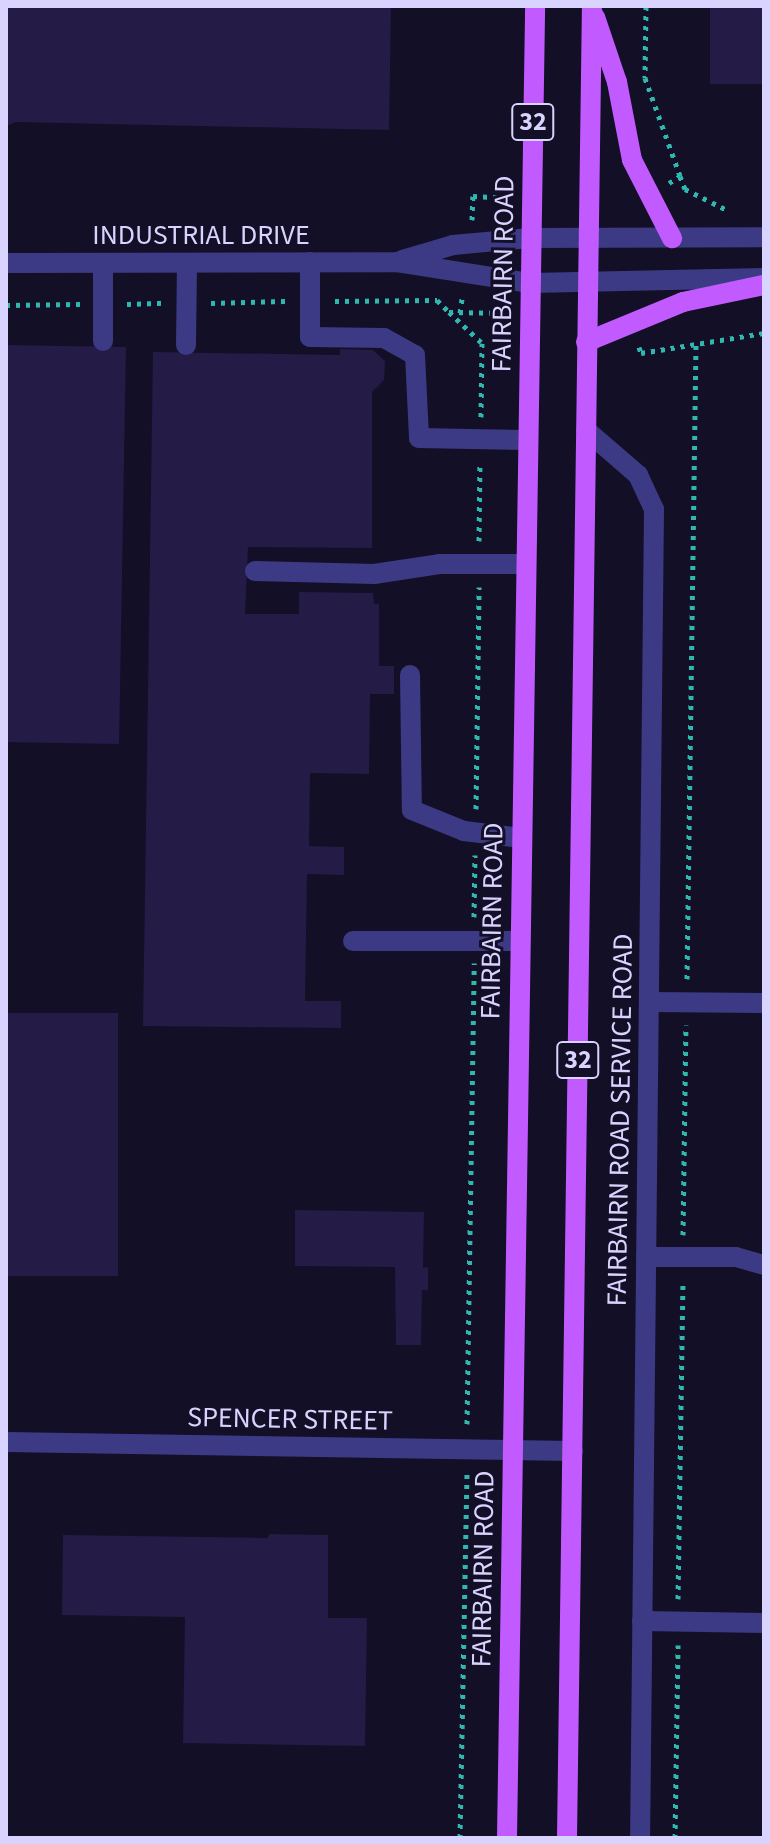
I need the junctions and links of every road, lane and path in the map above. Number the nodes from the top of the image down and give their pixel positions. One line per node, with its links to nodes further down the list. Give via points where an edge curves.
1 (535, 6): 8 (main road, FAIRBAIRN ROAD / 32)
2 (646, 6): 4 (path, via 645,78)
3 (592, 8): 5 (main road, via 617,82 632,160); 10 (main road, 32)
4 (680, 176): 5 (path); 6 (path, via 685,189 723,210)
5 (649, 194): 9 (main road)
6 (737, 210)
7 (764, 237): 9 (street, INDUSTRIAL DRIVE)
8 (530, 238): 10 (street, INDUSTRIAL DRIVE); 12 (street, INDUSTRIAL DRIVE, via 453,245); 18 (main road, FAIRBAIRN ROAD / 32)
9 (672, 238): 10 (street, INDUSTRIAL DRIVE)
10 (586, 239): 17 (main road, 32)
11 (310, 262): 12 (street, INDUSTRIAL DRIVE); 15 (street, INDUSTRIAL DRIVE); 20 (street)
12 (397, 262): 18 (street, INDUSTRIAL DRIVE)
13 (6, 263): 14 (street, INDUSTRIAL DRIVE)
14 (103, 263): 15 (street, INDUSTRIAL DRIVE); 22 (street)
15 (187, 263): 21 (street)
16 (764, 278): 17 (street, INDUSTRIAL DRIVE)
17 (586, 282): 18 (street, INDUSTRIAL DRIVE); 29 (main road, 32)
18 (530, 283): 34 (main road, FAIRBAIRN ROAD / 32)
19 (764, 285): 26 (main road, via 683,302)
20 (310, 301): 21 (path); 24 (path, via 437,300); 33 (street, via 310,337 384,338 415,355 419,438)
21 (187, 303): 22 (path); 31 (street)
22 (103, 304): 23 (path); 28 (street)
23 (6, 305)
24 (449, 312): 25 (path); 33 (path, via 482,343)
25 (460, 313)
26 (632, 320): 29 (main road); 30 (path, via 641,353)
27 (764, 333): 30 (path)
28 (103, 341)
29 (586, 342): 32 (main road, 32)
30 (696, 344): 45 (path)
31 (186, 345)
32 (586, 430): 44 (street, FAIRBAIRN ROAD SERVICE ROAD, via 638,475 654,509); 53 (main road, 32)
33 (480, 438): 34 (street); 35 (path)
34 (528, 440): 36 (main road, FAIRBAIRN ROAD / 32)
35 (479, 564): 36 (street); 37 (street, via 374,574); 39 (path)
36 (525, 564): 40 (main road, FAIRBAIRN ROAD / 32)
37 (255, 571)
38 (410, 675): 39 (street, via 412,810)
39 (475, 833): 40 (street); 42 (path)
40 (522, 838): 43 (main road, FAIRBAIRN ROAD / 32)
41 (353, 941): 42 (street)
42 (474, 941): 43 (street); 51 (path)
43 (519, 941): 52 (main road, FAIRBAIRN ROAD / 32)
44 (649, 1002): 45 (street); 48 (street, FAIRBAIRN ROAD SERVICE ROAD)
45 (687, 1002): 46 (street); 47 (path)
46 (764, 1003)
47 (683, 1256): 48 (street); 49 (street, via 736,1257); 55 (path)
48 (646, 1257): 54 (street, FAIRBAIRN ROAD SERVICE ROAD)
49 (764, 1265)
50 (6, 1442): 51 (street, SPENCER STREET)
51 (467, 1451): 52 (street, SPENCER STREET); 57 (path)
52 (513, 1451): 53 (street, SPENCER STREET); 58 (main road, FAIRBAIRN ROAD / 32)
53 (573, 1451): 59 (main road, 32)
54 (642, 1621): 55 (street); 60 (street, FAIRBAIRN ROAD SERVICE ROAD)
55 (678, 1621): 56 (street); 61 (path)
56 (764, 1623)
57 (460, 1838)
58 (507, 1838)
59 (567, 1838)
60 (640, 1838)
61 (675, 1838)

